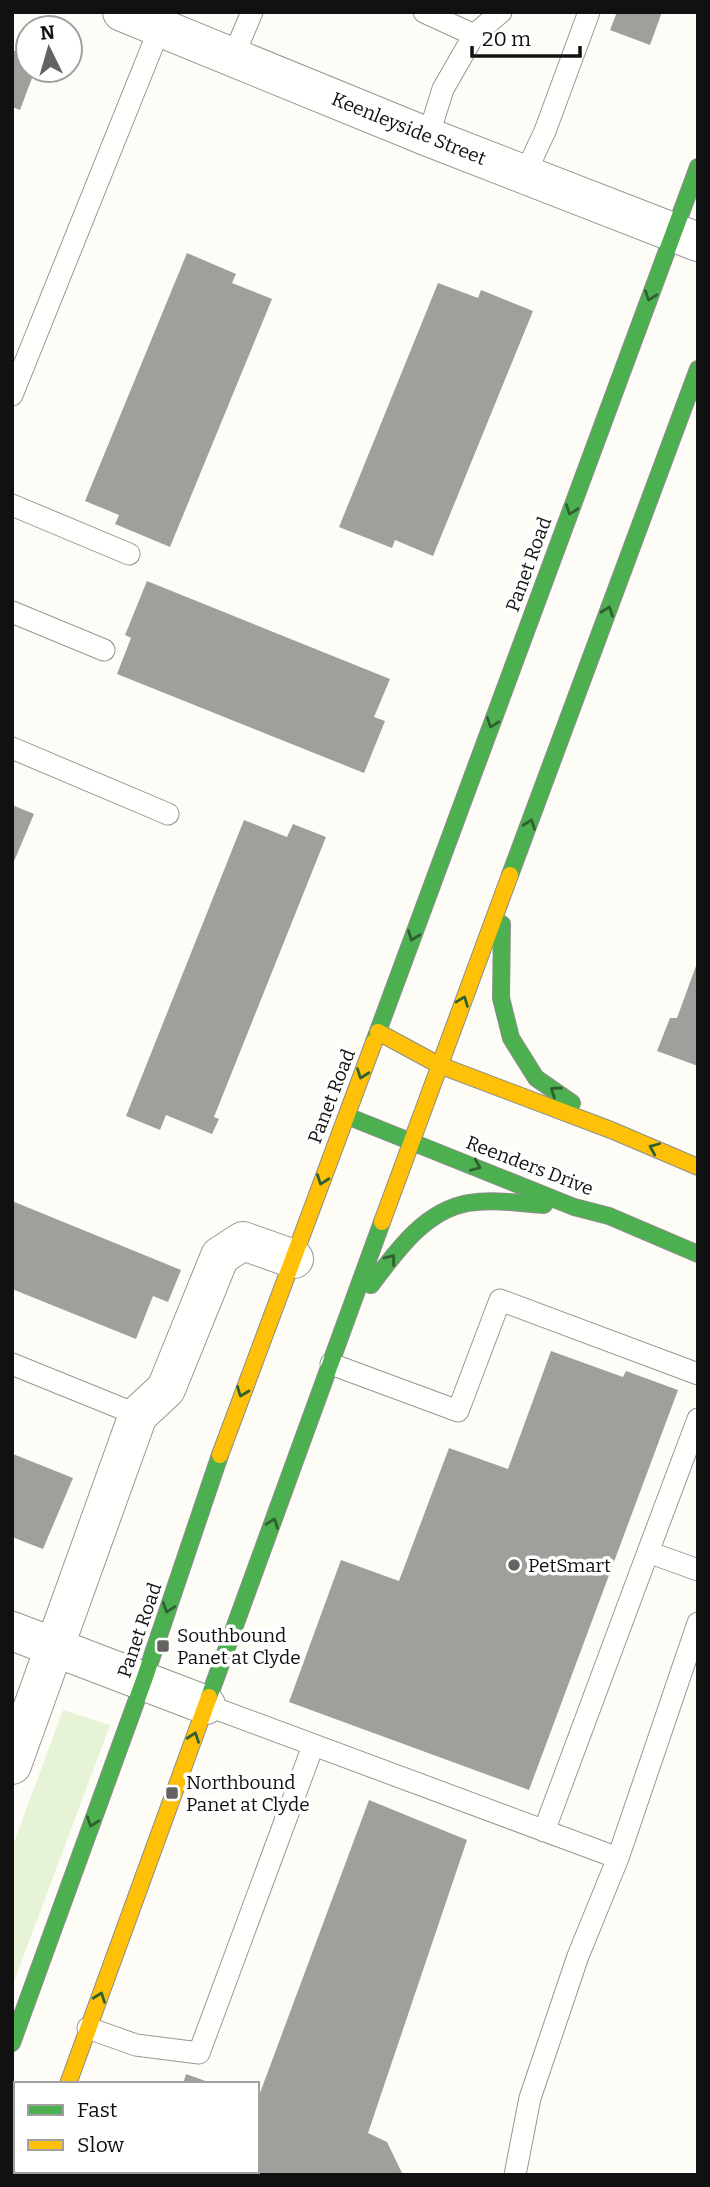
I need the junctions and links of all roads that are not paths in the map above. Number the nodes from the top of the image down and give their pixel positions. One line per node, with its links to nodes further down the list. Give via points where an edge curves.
1 (122, 12): 6 (street, Keenleyside Street)
2 (252, 12): 8 (lane)
3 (424, 12): 7 (lane)
4 (501, 12): 7 (lane)
5 (589, 12): 11 (lane)
6 (164, 20): 8 (street, Keenleyside Street); 14 (lane)
7 (474, 35): 9 (lane, via 443,89)
8 (233, 57): 9 (street, Keenleyside Street)
9 (428, 137): 11 (street, Keenleyside Street)
10 (698, 167): 12 (street, Panet Road)
11 (525, 174): 12 (street, Keenleyside Street)
12 (686, 237): 22 (street, Panet Road, one-way to 22)
13 (698, 369): 21 (street, one-way to 13)
14 (12, 395)
15 (12, 505): 16 (lane)
16 (129, 554)
17 (12, 612): 18 (lane)
18 (104, 650)
19 (12, 748): 20 (lane)
20 (168, 814)
21 (506, 888): 23 (street, one-way to 21); 25 (street, one-way to 21, via 536,1078 510,1038 501,998)
22 (378, 1032): 23 (street); 24 (street, Panet Road, one-way to 24)
23 (439, 1065): 25 (street); 26 (street)
24 (347, 1116): 26 (street, Reenders Drive); 32 (street, Panet Road, one-way to 32)
25 (611, 1130): 27 (street, one-way to 25)
26 (412, 1144): 28 (street, Reenders Drive, one-way to 28); 33 (street)
27 (698, 1167)
28 (574, 1207): 29 (street, Reenders Drive); 33 (street, one-way to 28, via 402,1244 435,1216 466,1203)
29 (609, 1216): 30 (street); 31 (street, Reenders Drive)
30 (698, 1236)
31 (698, 1254)
32 (294, 1259): 37 (street, via 243,1241 220,1256 166,1389); 45 (street, Panet Road, one-way to 45, via 234,1413)
33 (349, 1313): 35 (street)
34 (12, 1364): 37 (lane)
35 (331, 1364): 36 (lane, via 458,1411 500,1300); 46 (street, one-way to 35)
36 (698, 1374)
37 (138, 1415): 43 (street)
38 (698, 1419): 39 (lane)
39 (648, 1552): 40 (lane); 49 (lane)
40 (698, 1570)
41 (698, 1623): 44 (lane)
42 (12, 1631): 43 (street)
43 (54, 1648): 45 (street); 48 (street)
44 (690, 1675): 50 (lane)
45 (144, 1681): 46 (street); 52 (street, Panet Road, one-way to 52)
46 (206, 1705): 47 (lane); 51 (street, one-way to 46)
47 (313, 1746): 49 (lane); 51 (lane, via 199,2053 136,2045)
48 (12, 1765)
49 (544, 1831): 50 (lane)
50 (618, 1858): 54 (lane, via 578,1956 530,2098)
51 (88, 2028): 53 (street)
52 (12, 2043)
53 (69, 2082)
54 (515, 2175)

